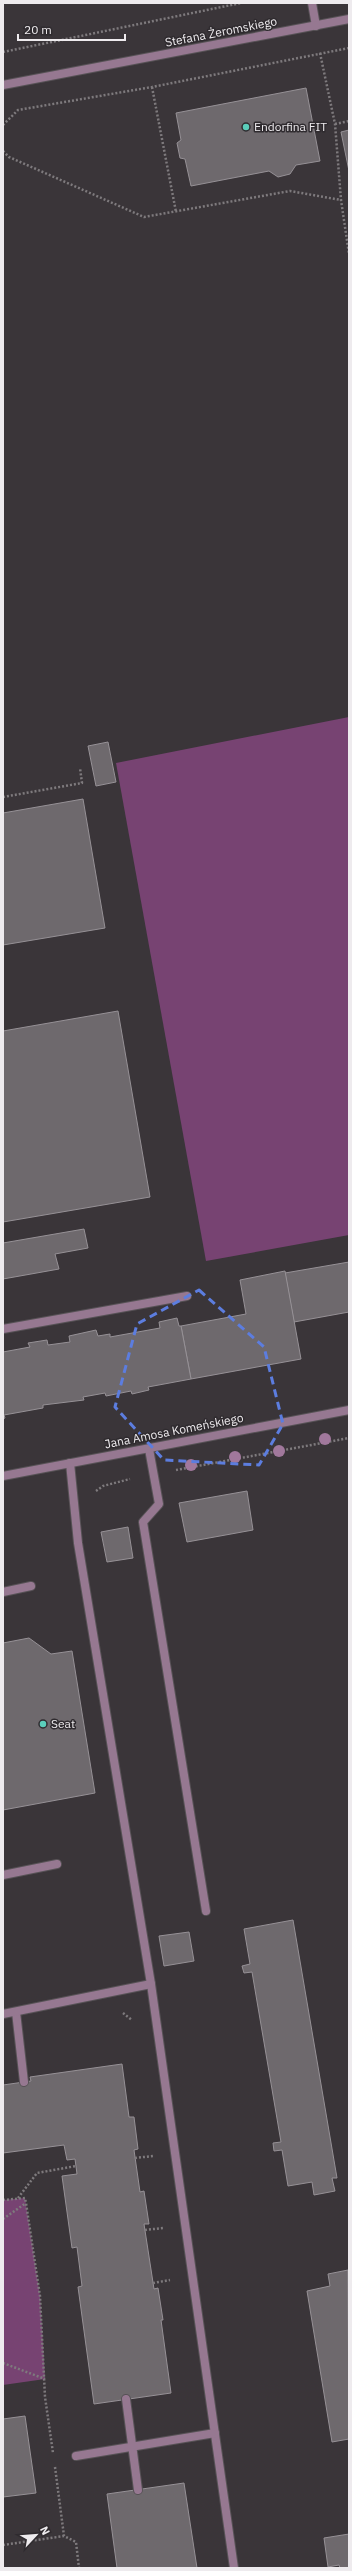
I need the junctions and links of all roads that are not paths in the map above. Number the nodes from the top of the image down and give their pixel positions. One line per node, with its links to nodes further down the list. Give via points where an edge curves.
1 (312, 3): 3 (street)
2 (349, 19): 3 (street, Stefana Żeromskiego)
3 (316, 26): 4 (street, Stefana Żeromskiego)
4 (3, 85)
5 (187, 1296): 6 (street)
6 (3, 1329)
7 (349, 1410): 8 (street, Jana Amosa Komeńskiego)
8 (149, 1448): 9 (street, Jana Amosa Komeńskiego); 15 (street, via 159,1504 143,1522)
9 (70, 1463): 10 (street, Jana Amosa Komeńskiego); 16 (street, via 78,1543)
10 (3, 1476)
11 (31, 1586): 12 (street)
12 (3, 1592)
13 (57, 1864): 14 (street)
14 (3, 1875)
15 (206, 1910)
16 (152, 1984): 17 (street); 21 (street)
17 (16, 2012): 18 (street); 19 (street)
18 (3, 2014)
19 (24, 2082)
20 (126, 2399): 22 (street)
21 (215, 2433): 22 (street); 25 (street)
22 (133, 2447): 23 (street); 24 (street)
23 (76, 2456)
24 (138, 2490)
25 (234, 2568)

